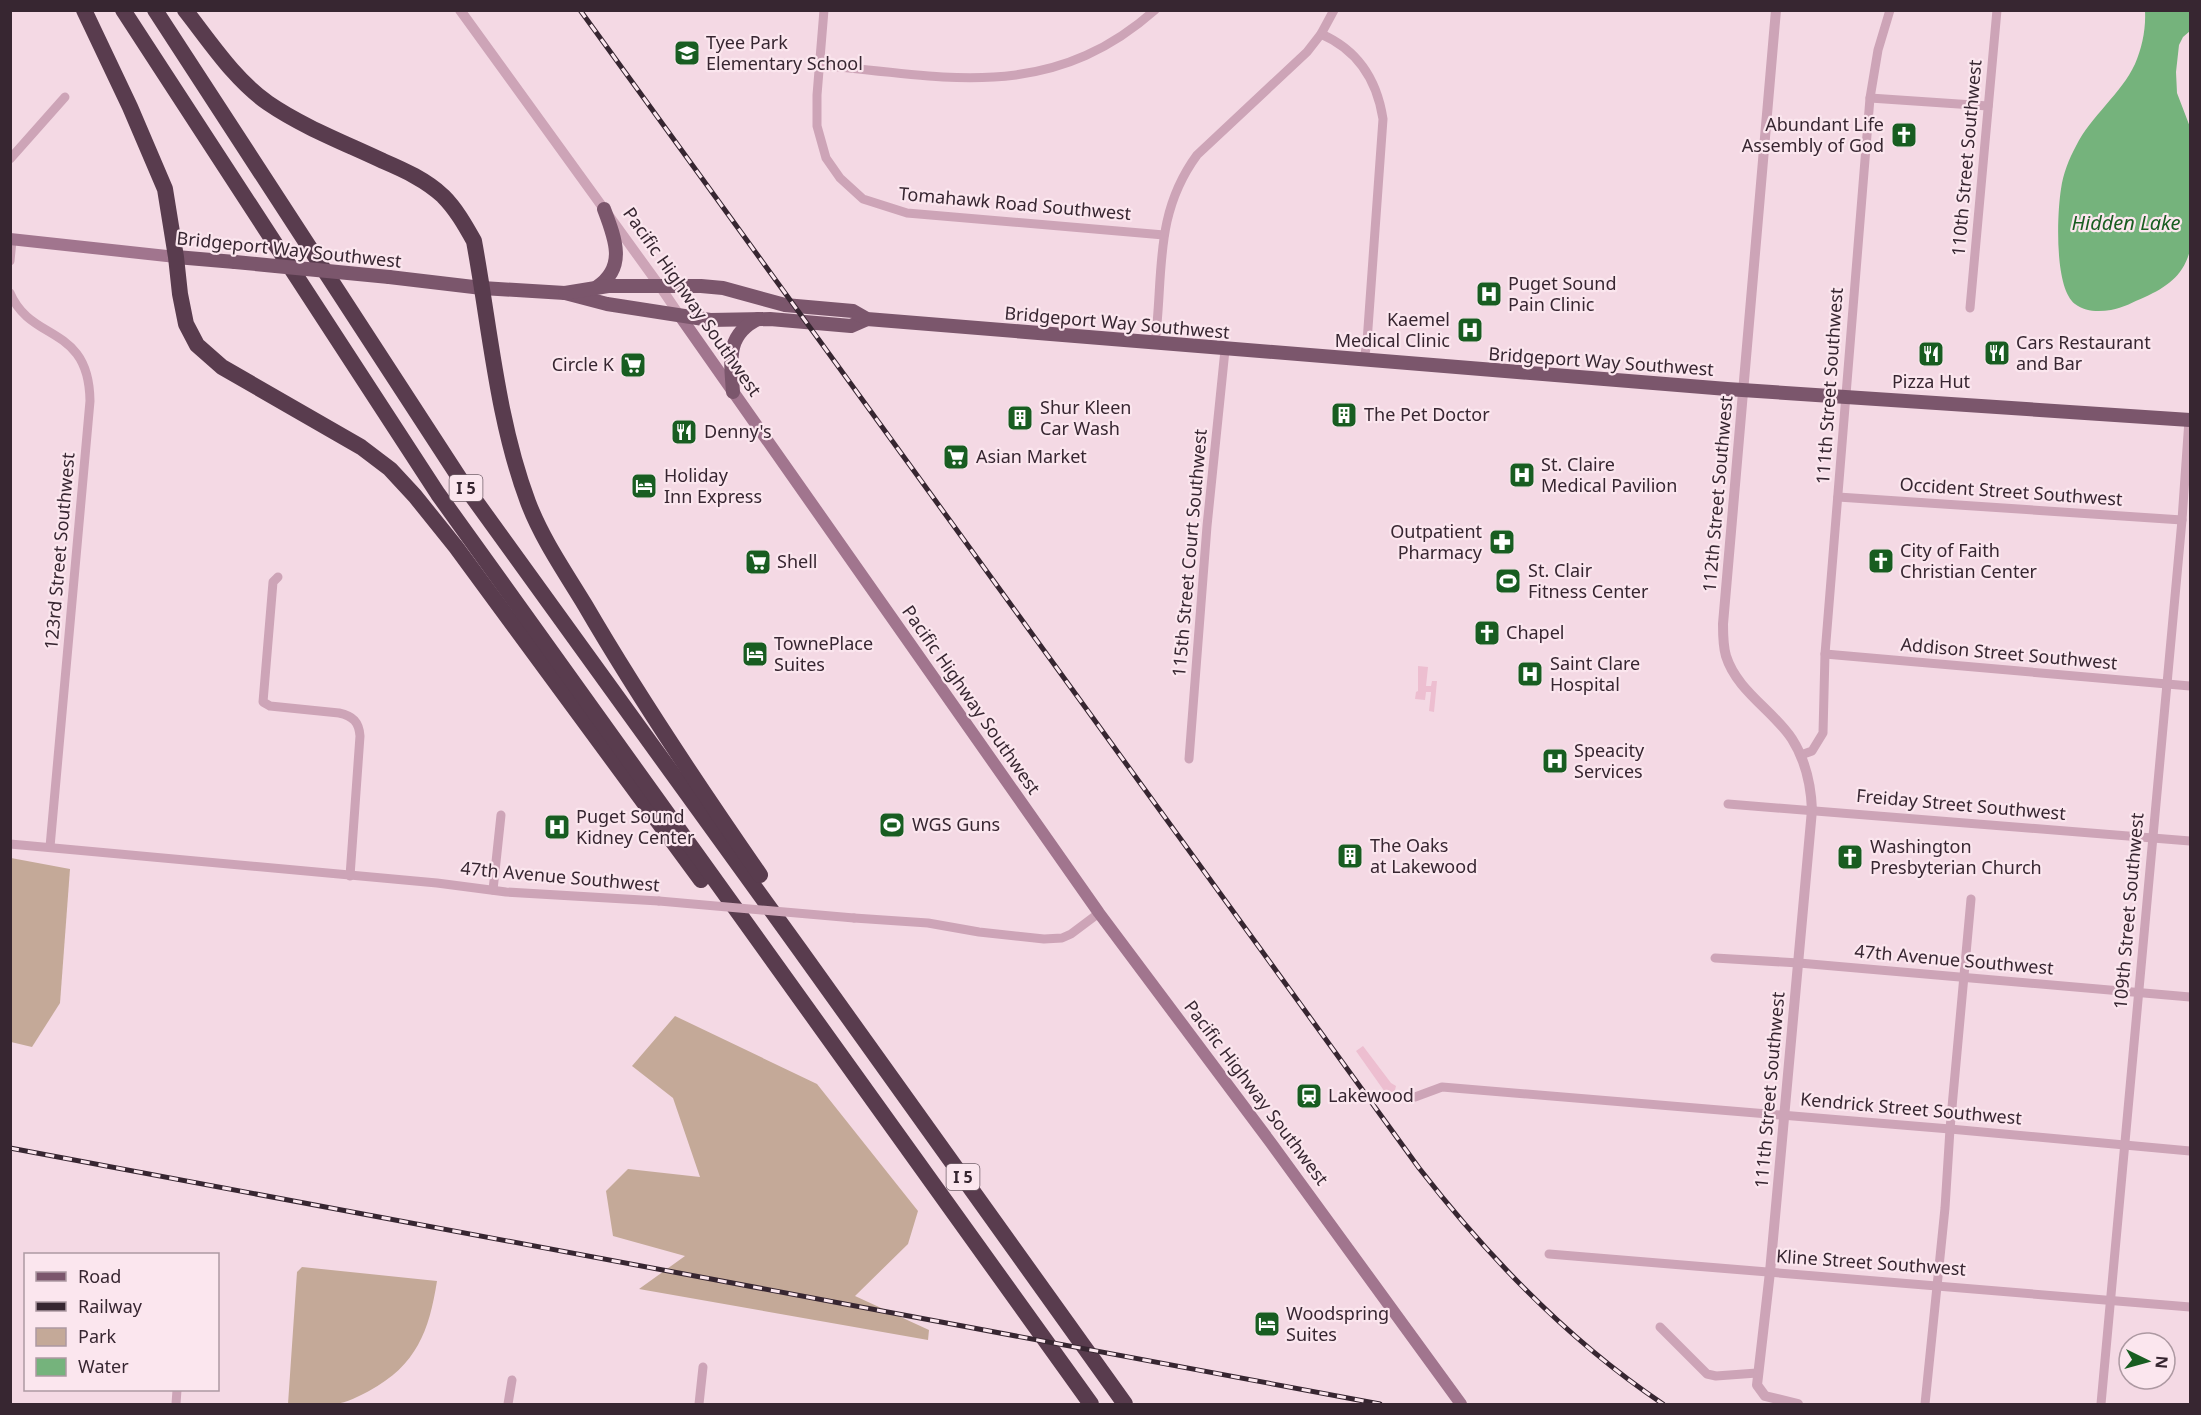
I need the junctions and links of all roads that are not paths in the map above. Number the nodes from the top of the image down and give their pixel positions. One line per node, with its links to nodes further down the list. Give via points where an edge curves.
1 (84, 10): 21 (highway, via 165,189)
2 (123, 10): 60 (highway, I 5, via 438,494)
3 (155, 10): 59 (highway, I 5, via 464,485)
4 (185, 10): 25 (highway, via 236,76 269,104 406,171 442,195 474,241)
5 (460, 10): 18 (street, Pacific Highway Southwest)
6 (824, 10): 13 (street)
7 (1155, 10): 13 (street, via 1102,48 1052,69 1018,76 964,79)
8 (1334, 10): 12 (street)
9 (1776, 10): 36 (street, 112th Street Southwest)
10 (1890, 10): 15 (street, 111th Street Southwest)
11 (1997, 10): 16 (street, 110th Street Southwest)
12 (1321, 34): 19 (street, via 1307,52 1197,155 1174,193); 35 (street, via 1343,46 1367,71 1378,94 1383,118)
13 (820, 65): 19 (street, Tomahawk Road Southwest, via 816,116 822,148 840,178 863,199 907,213)
14 (65, 97): 17 (street)
15 (1870, 98): 16 (street); 38 (street, 111th Street Southwest)
16 (1988, 106): 29 (street, 110th Street Southwest)
17 (10, 159)
18 (604, 209): 23 (street, Pacific Highway Southwest); 24 (main road, via 614,235 616,264 610,277)
19 (1164, 235): 33 (street)
20 (11, 239): 21 (main road, Bridgeport Way Southwest); 22 (street)
21 (177, 257): 25 (main road, Bridgeport Way Southwest, bridge); 60 (highway, via 186,324 197,345 222,367 361,447 390,469 456,548 694,870)
22 (10, 261)
23 (659, 285): 24 (main road, Bridgeport Way Southwest); 28 (main road, via 636,294 610,294); 30 (street, Pacific Highway Southwest); 32 (main road, Bridgeport Way Southwest, via 723,288 786,305 853,311)
24 (597, 287): 27 (main road, Bridgeport Way Southwest)
25 (482, 288): 27 (main road, Bridgeport Way Southwest); 59 (highway, via 514,460 544,536 653,715 770,888)
26 (10, 292): 54 (street, 123rd Street Southwest, via 16,307 78,354 90,384)
27 (565, 293): 28 (main road, Bridgeport Way Southwest)
28 (590, 300): 30 (main road, Bridgeport Way Southwest)
29 (1970, 308)
30 (680, 316): 31 (main road, Bridgeport Way Southwest); 37 (main road, Pacific Highway Southwest)
31 (758, 319): 32 (main road, Bridgeport Way Southwest, via 851,326); 37 (main road, via 743,329 735,341)
32 (867, 319): 33 (main road, Bridgeport Way Southwest)
33 (1155, 343): 34 (main road, Bridgeport Way Southwest)
34 (1225, 350): 35 (main road, Bridgeport Way Southwest); 47 (street, 115th Street Court Southwest)
35 (1364, 360): 36 (main road, Bridgeport Way Southwest)
36 (1744, 391): 38 (main road, Bridgeport Way Southwest); 46 (street, 112th Street Southwest, via 1723,624 1726,654 1735,675 1786,731)
37 (733, 393): 58 (main road, Pacific Highway Southwest)
38 (1847, 398): 39 (main road, Bridgeport Way Southwest); 40 (street, 111th Street Southwest)
39 (2190, 420): 41 (street, 109th Street Southwest)
40 (1838, 497): 41 (street, Occident Street Southwest); 43 (street, 111th Street Southwest)
41 (2182, 520): 44 (street, 109th Street Southwest)
42 (278, 577): 55 (street, via 273,582 265,705 339,713 356,721 359,727)
43 (1825, 654): 44 (street, Addison Street Southwest); 46 (street, 111th Street Southwest, via 1822,733 1812,751)
44 (2166, 684): 45 (street, Addison Street Southwest); 51 (street, 109th Street Southwest)
45 (2190, 686)
46 (1801, 755): 49 (street, 112th Street Southwest, via 1810,783)
47 (1189, 759)
48 (1728, 804): 49 (street, Freiday Street Southwest)
49 (1812, 810): 51 (street, Freiday Street Southwest); 62 (street, 111th Street Southwest)
50 (501, 815): 56 (street)
51 (2152, 837): 52 (street, Freiday Street Southwest); 64 (street, 109th Street Southwest)
52 (2190, 841)
53 (10, 844): 54 (street, 47th Avenue Southwest)
54 (50, 847): 55 (street, 47th Avenue Southwest)
55 (350, 876): 56 (street, 47th Avenue Southwest)
56 (493, 890): 58 (street, 47th Avenue Southwest, bridge, via 928,923 1053,938 1071,934)
57 (1971, 899): 63 (street)
58 (1099, 913): 84 (main road, Pacific Highway Southwest)
59 (800, 950): 83 (highway, I 5)
60 (766, 952): 82 (highway, I 5)
61 (1715, 958): 62 (street, 47th Avenue Southwest)
62 (1799, 963): 63 (street, 47th Avenue Southwest); 67 (street, 111th Street Southwest)
63 (1964, 977): 64 (street, 47th Avenue Southwest); 68 (street)
64 (2139, 992): 65 (street, 47th Avenue Southwest); 69 (street, 109th Street Southwest)
65 (2190, 997)
66 (1415, 1097): 67 (street, Kendrick Street Southwest, via 1442,1087)
67 (1785, 1115): 68 (street, Kendrick Street Southwest); 72 (street, 111th Street Southwest)
68 (1950, 1129): 69 (street, Kendrick Street Southwest); 73 (street)
69 (2124, 1145): 70 (street, Kendrick Street Southwest); 74 (street, 109th Street Southwest)
70 (2190, 1151)
71 (1549, 1254): 72 (street, Kline Street Southwest)
72 (1770, 1272): 73 (street, Kline Street Southwest); 78 (street, 111th Street Southwest)
73 (1936, 1284): 74 (street, Kline Street Southwest); 86 (street)
74 (2111, 1300): 75 (street, Kline Street Southwest); 87 (street, 109th Street Southwest)
75 (2190, 1307)
76 (1660, 1327): 78 (street, via 1707,1374)
77 (703, 1368): 81 (street)
78 (1757, 1373): 85 (street, via 1757,1385 1765,1396)
79 (512, 1380): 80 (street)
80 (508, 1404)
81 (699, 1404)
82 (1091, 1404)
83 (1125, 1404)
84 (1461, 1404)
85 (1798, 1404)
86 (1925, 1404)
87 (2101, 1404)

